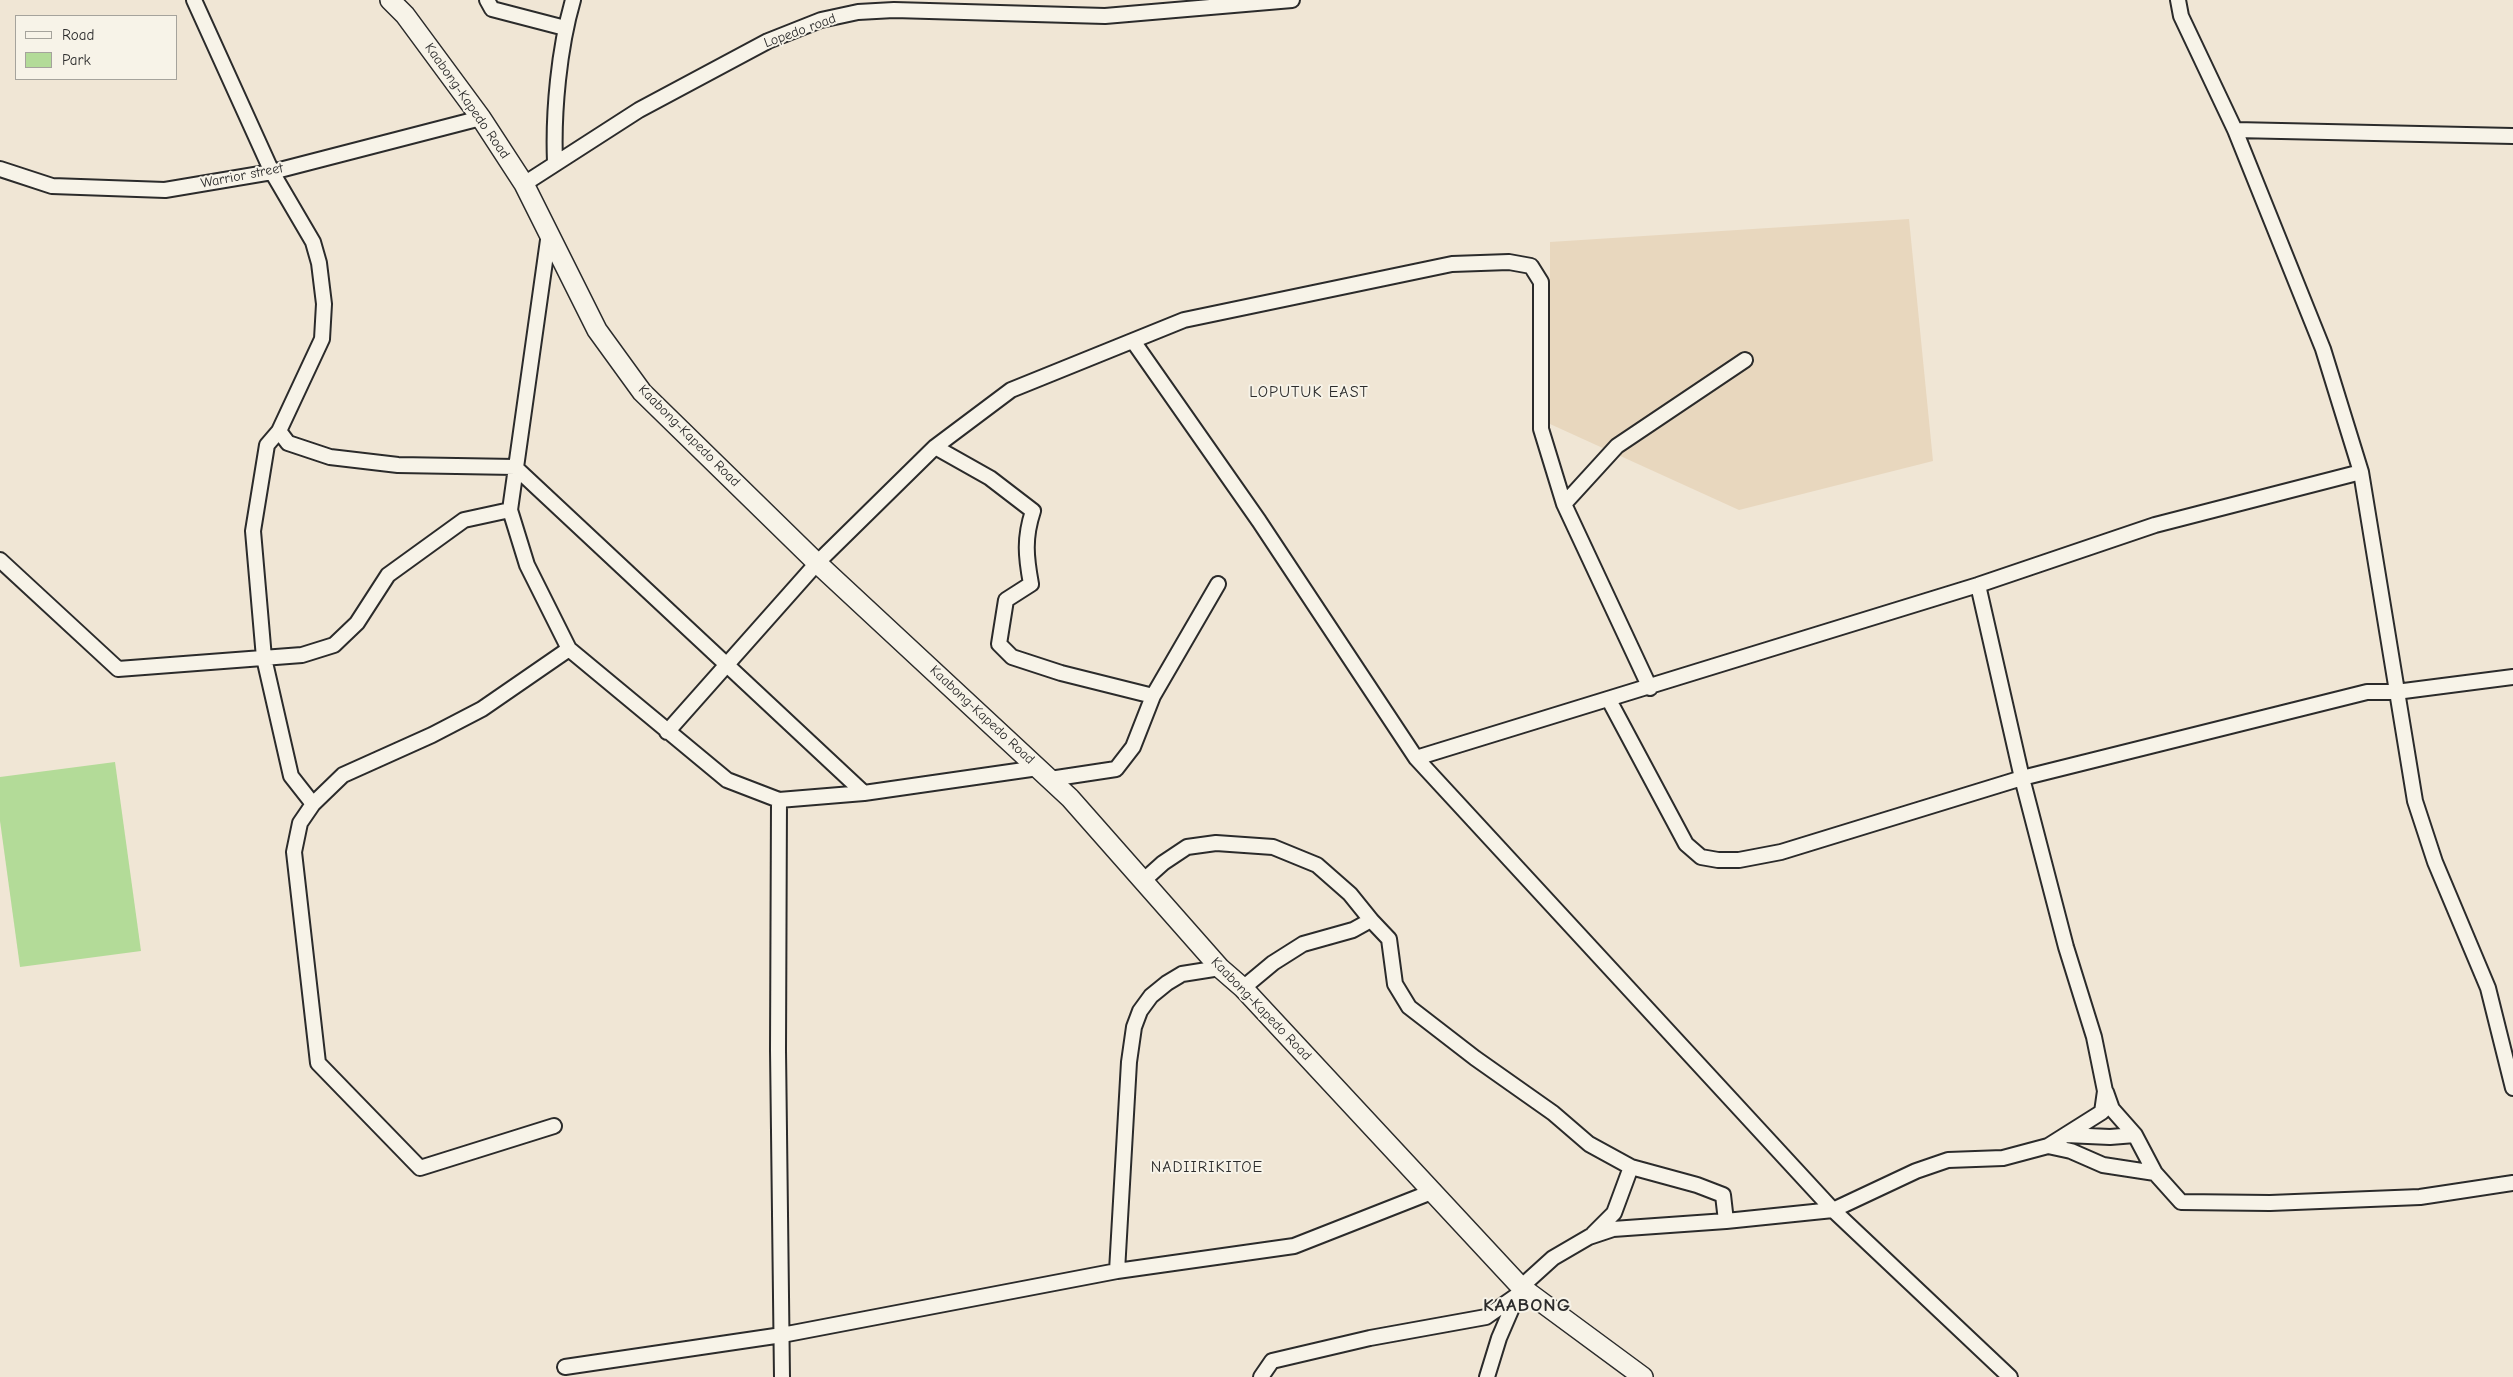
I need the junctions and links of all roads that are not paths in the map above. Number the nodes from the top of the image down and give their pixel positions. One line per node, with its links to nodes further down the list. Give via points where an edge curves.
1 (194, 0): 13 (street)
2 (390, 0): 8 (main road, Kaabong-Kapedo Road, via 405,15)
3 (487, 0): 7 (street, via 492,9)
4 (573, 0): 7 (street)
5 (1292, 0): 11 (street, Lopedo road, via 1105,16 894,10 858,12 821,20 768,41 639,110)
6 (2178, 0): 9 (street, via 2181,16)
7 (565, 28): 11 (street, via 554,136)
8 (481, 118): 13 (street, Warrior street); 14 (main road, Kaabong-Kapedo Road)
9 (2235, 130): 10 (street); 21 (street, via 2323,348)
10 (2513, 136)
11 (555, 162): 14 (street, Lopedo road)
12 (0, 169): 13 (street, Warrior street, via 52,186 142,191)
13 (272, 172): 18 (street, via 312,242 319,263 324,304 322,339)
14 (524, 184): 15 (main road, Kaabong-Kapedo Road)
15 (549, 233): 20 (street); 25 (main road, Kaabong-Kapedo Road, via 596,330 642,392)
16 (1133, 341): 19 (street, via 1011,390); 22 (street, via 1184,320 1452,264 1509,262 1530,266 1541,282 1541,429); 37 (street, via 1259,521)
17 (1745, 360): 22 (street, via 1617,446)
18 (279, 431): 20 (street, via 288,442 330,456 398,465); 29 (street, via 267,445 253,531)
19 (935, 448): 25 (street); 34 (street, via 990,478 1033,511 1026,531 1030,584 1006,600 1000,644 1012,657)
20 (515, 466): 23 (street); 30 (street)
21 (2362, 472): 27 (street, via 2155,526); 33 (street)
22 (1564, 504): 32 (street)
23 (510, 510): 28 (street, via 528,564); 29 (street, via 464,520 388,575 357,623 334,645 302,655)
24 (0, 560): 29 (street, via 118,669)
25 (817, 564): 30 (street); 38 (main road, Kaabong-Kapedo Road)
26 (1218, 584): 34 (street)
27 (1978, 585): 32 (street); 39 (street)
28 (569, 649): 36 (street); 42 (street, via 482,709 342,775)
29 (264, 658): 42 (street, via 291,776)
30 (726, 666): 36 (street); 40 (street)
31 (2513, 676): 33 (street)
32 (1650, 688): 35 (street)
33 (2396, 692): 39 (street, via 2367,692); 47 (street, via 2415,801 2438,870 2488,988)
34 (1153, 696): 38 (street, via 1133,747 1116,769)
35 (1610, 700): 37 (street); 39 (street, via 1686,844 1700,857 1739,860 1781,852)
36 (668, 732): 41 (street, via 727,780)
37 (1416, 758): 57 (street)
38 (1044, 774): 40 (street); 43 (main road, Kaabong-Kapedo Road)
39 (2022, 778): 48 (street)
40 (864, 793): 41 (street)
41 (779, 800): 62 (street)
42 (313, 804): 49 (street, via 300,823 294,852 318,1062 420,1168)
43 (1144, 881): 44 (street, via 1187,847 1216,843 1272,847 1318,865 1350,894); 45 (main road, Kaabong-Kapedo Road)
44 (1371, 920): 46 (street, via 1353,930 1303,944 1272,963); 53 (street, via 1390,939 1395,984 1409,1007 1589,1144)
45 (1220, 968): 46 (main road, Kaabong-Kapedo Road); 60 (street, via 1182,974 1166,983 1140,1011 1134,1027 1129,1062)
46 (1242, 988): 56 (main road, Kaabong-Kapedo Road)
47 (2513, 1088)
48 (2106, 1091): 50 (street, via 2102,1112); 51 (street, via 2112,1109)
49 (554, 1126)
50 (2066, 1135): 51 (street, via 2110,1138); 52 (street)
51 (2136, 1135): 54 (street)
52 (2048, 1146): 54 (street, via 2071,1151 2103,1165); 57 (street, via 2003,1158 1948,1160 1916,1171)
53 (1631, 1167): 58 (street, via 1723,1195); 59 (street, via 1614,1214)
54 (2155, 1172): 55 (street, via 2181,1202 2420,1198)
55 (2513, 1183)
56 (1434, 1191): 60 (street, via 1294,1246); 61 (main road, Kaabong-Kapedo Road)
57 (1833, 1210): 58 (street); 68 (street)
58 (1726, 1221): 59 (street, via 1613,1229)
59 (1589, 1237): 61 (street, via 1553,1258)
60 (1117, 1272): 62 (street)
61 (1519, 1291): 65 (street, via 1486,1318 1370,1338 1272,1361); 66 (street); 67 (main road, Kaabong-Kapedo Road)
62 (782, 1335): 63 (street); 64 (street)
63 (565, 1367)
64 (782, 1377)
65 (1261, 1377)
66 (1487, 1377)
67 (1643, 1377)
68 (2010, 1377)

